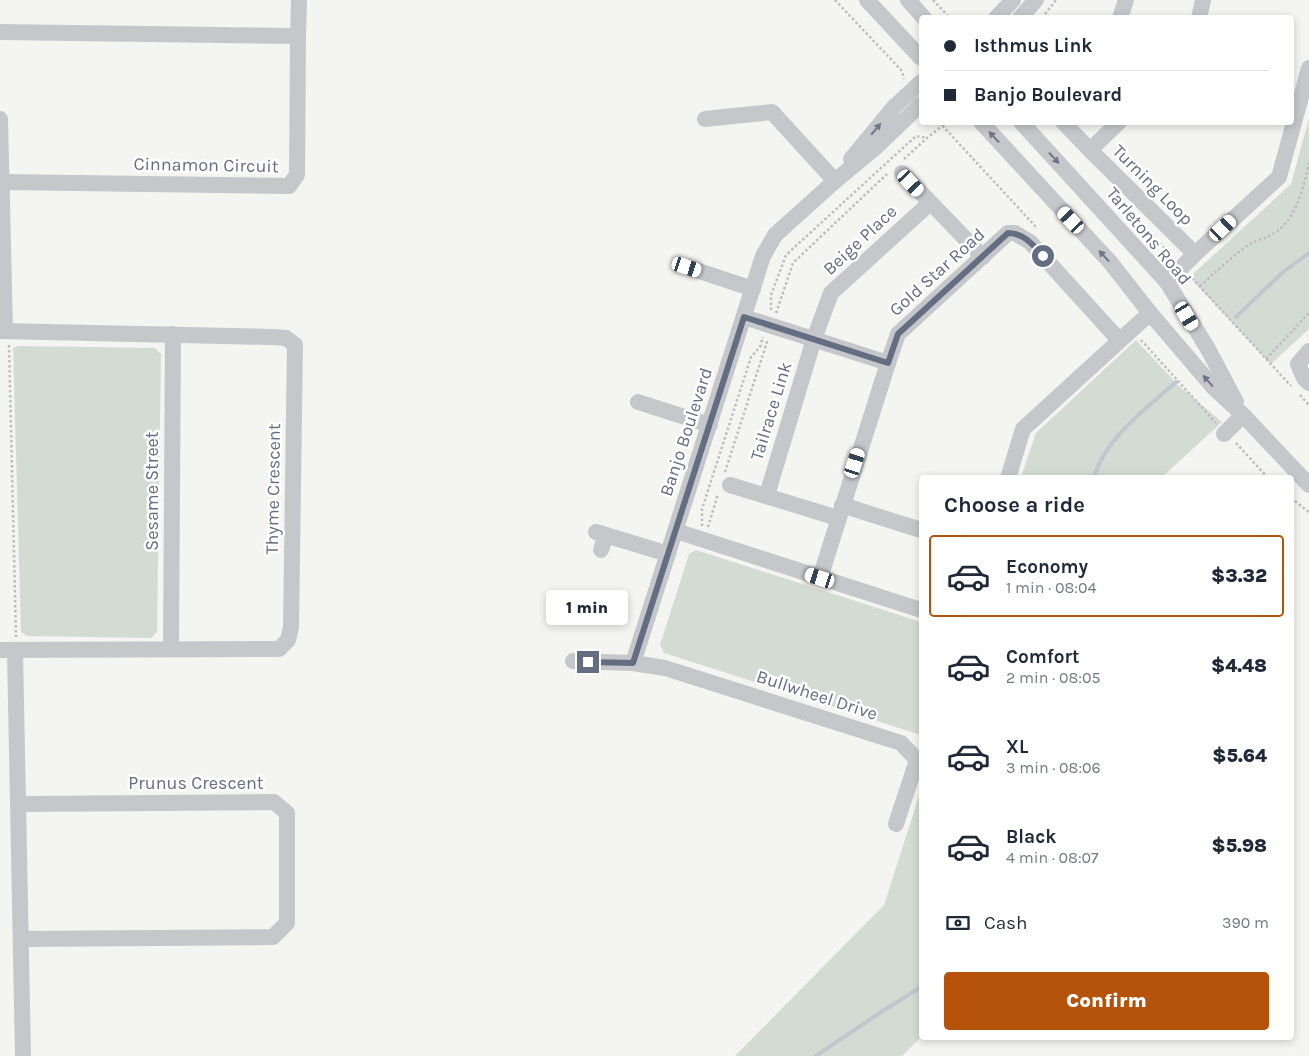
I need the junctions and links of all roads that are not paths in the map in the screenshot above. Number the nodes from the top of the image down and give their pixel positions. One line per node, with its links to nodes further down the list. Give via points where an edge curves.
1 (299, 0): 14 (street)
2 (867, 0): 15 (street)
3 (908, 0): 8 (street)
4 (1013, 0): 9 (street)
5 (1036, 0): 10 (street)
6 (1126, 0): 11 (street)
7 (1203, 0): 12 (street)
8 (921, 15)
9 (999, 15)
10 (1023, 15)
11 (1121, 15)
12 (1200, 15)
13 (0, 32): 14 (street)
14 (298, 36): 30 (street, Cinnamon Circuit, via 297,175 289,186)
15 (919, 56)
16 (1309, 68): 21 (street)
17 (916, 86): 29 (street, Banjo Boulevard, one-way to 17, via 894,107)
18 (919, 106): 29 (street, Banjo Boulevard)
19 (0, 119): 30 (street)
20 (705, 119): 29 (street, via 772,112)
21 (1294, 122)
22 (984, 125): 37 (street, Tarletons Road, one-way to 22, via 1110,262)
23 (1024, 125): 35 (street, Tarletons Road, one-way to 35)
24 (1066, 125): 27 (street)
25 (1116, 125): 27 (street, Turning Loop)
26 (1293, 125): 32 (street, via 1279,177)
27 (1090, 150): 32 (street, Turning Loop)
28 (902, 173): 31 (street)
29 (835, 180): 36 (street, Banjo Boulevard, via 776,235 764,256)
30 (1, 182): 39 (street)
31 (930, 202): 33 (street); 41 (street, Beige Place, via 831,293)
32 (1195, 254): 35 (street)
33 (983, 258): 42 (street, Gold Star Road, via 1008,233 1015,233 1030,242); 44 (street, Gold Star Road, via 898,334)
34 (687, 267): 36 (street)
35 (1167, 282): 47 (street, Tarletons Road)
36 (753, 289): 38 (street, Banjo Boulevard)
37 (1150, 313): 42 (street); 47 (street, Tarletons Road, one-way to 37, via 1214,388)
38 (744, 317): 41 (street); 48 (street, Banjo Boulevard)
39 (2, 331): 40 (street, Thyme Crescent)
40 (173, 334): 61 (street, Sesame Street); 61 (street, Thyme Crescent, via 286,338 295,345 291,627 288,640 280,649)
41 (814, 339): 44 (street); 53 (street, Tailrace Link)
42 (1119, 340): 50 (street, via 1023,429)
43 (1309, 351): 45 (street, via 1298,364)
44 (888, 363): 54 (street, Gold Star Road)
45 (1309, 383)
46 (638, 402): 48 (street)
47 (1243, 415): 49 (street); 51 (street, Tarletons Road)
48 (710, 424): 56 (street, Banjo Boulevard)
49 (1224, 434)
50 (1009, 475)
51 (1309, 484)
52 (730, 485): 53 (street)
53 (767, 495): 54 (street)
54 (840, 511): 55 (street); 59 (street, Gold Star Road)
55 (919, 530)
56 (676, 531): 58 (street, Banjo Boulevard); 59 (street)
57 (601, 539): 58 (street)
58 (668, 554): 64 (street, Banjo Boulevard)
59 (820, 578): 60 (street)
60 (919, 609)
61 (171, 649): 62 (street, Thyme Crescent)
62 (8, 650): 65 (street)
63 (573, 661): 64 (street)
64 (633, 663): 66 (street, Bullwheel Drive, via 665,668 900,743 917,760)
65 (19, 804): 67 (street); 67 (street, Prunus Crescent, via 274,802 287,813 287,923 273,937)
66 (896, 824)
67 (21, 939): 68 (street)
68 (23, 1056)

